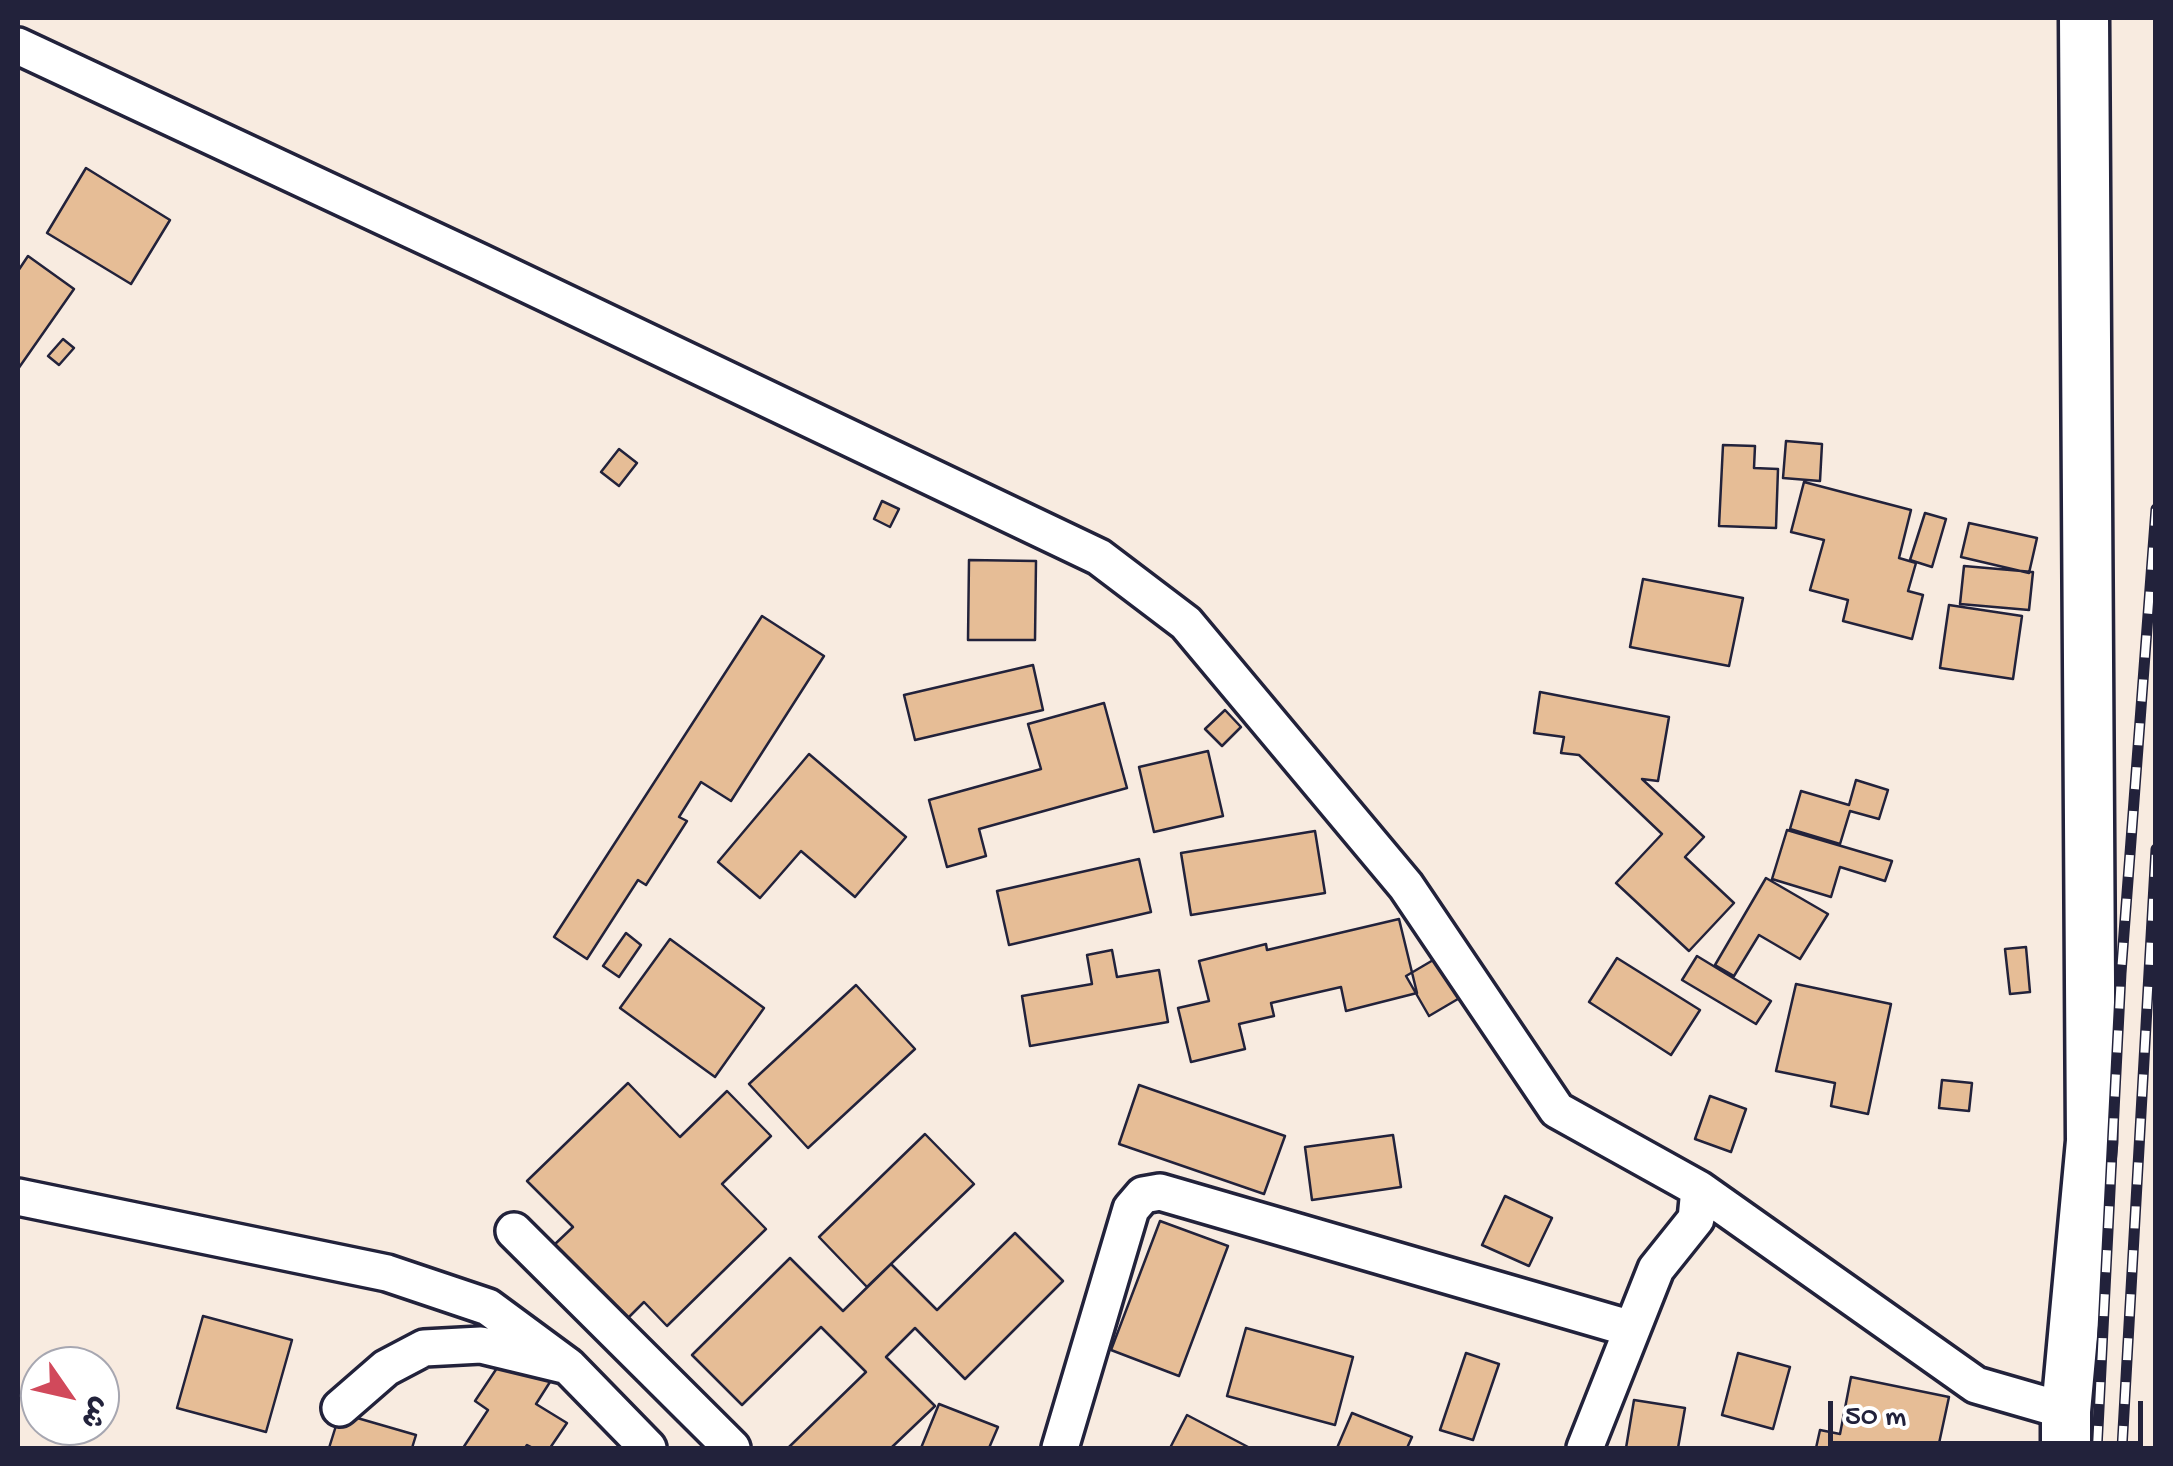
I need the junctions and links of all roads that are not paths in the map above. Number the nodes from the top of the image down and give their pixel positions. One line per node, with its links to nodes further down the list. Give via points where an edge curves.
1 (2084, 18): 9 (main road, via 2091,1141)
2 (18, 46): 3 (street, via 1099,557 1186,623 1406,886 1557,1110)
3 (1699, 1189): 6 (street, via 1696,1219 1656,1269); 9 (street, via 1976,1385)
4 (18, 1197): 7 (street, via 387,1273 488,1308)
5 (514, 1230): 11 (street)
6 (1632, 1329): 12 (street, via 1160,1192 1144,1194 1131,1209); 13 (street)
7 (568, 1366): 8 (street, via 481,1345 424,1348 386,1368); 10 (street)
8 (340, 1408)
9 (2066, 1430)
10 (648, 1448)
11 (732, 1448)
12 (1060, 1448)
13 (1585, 1448)

